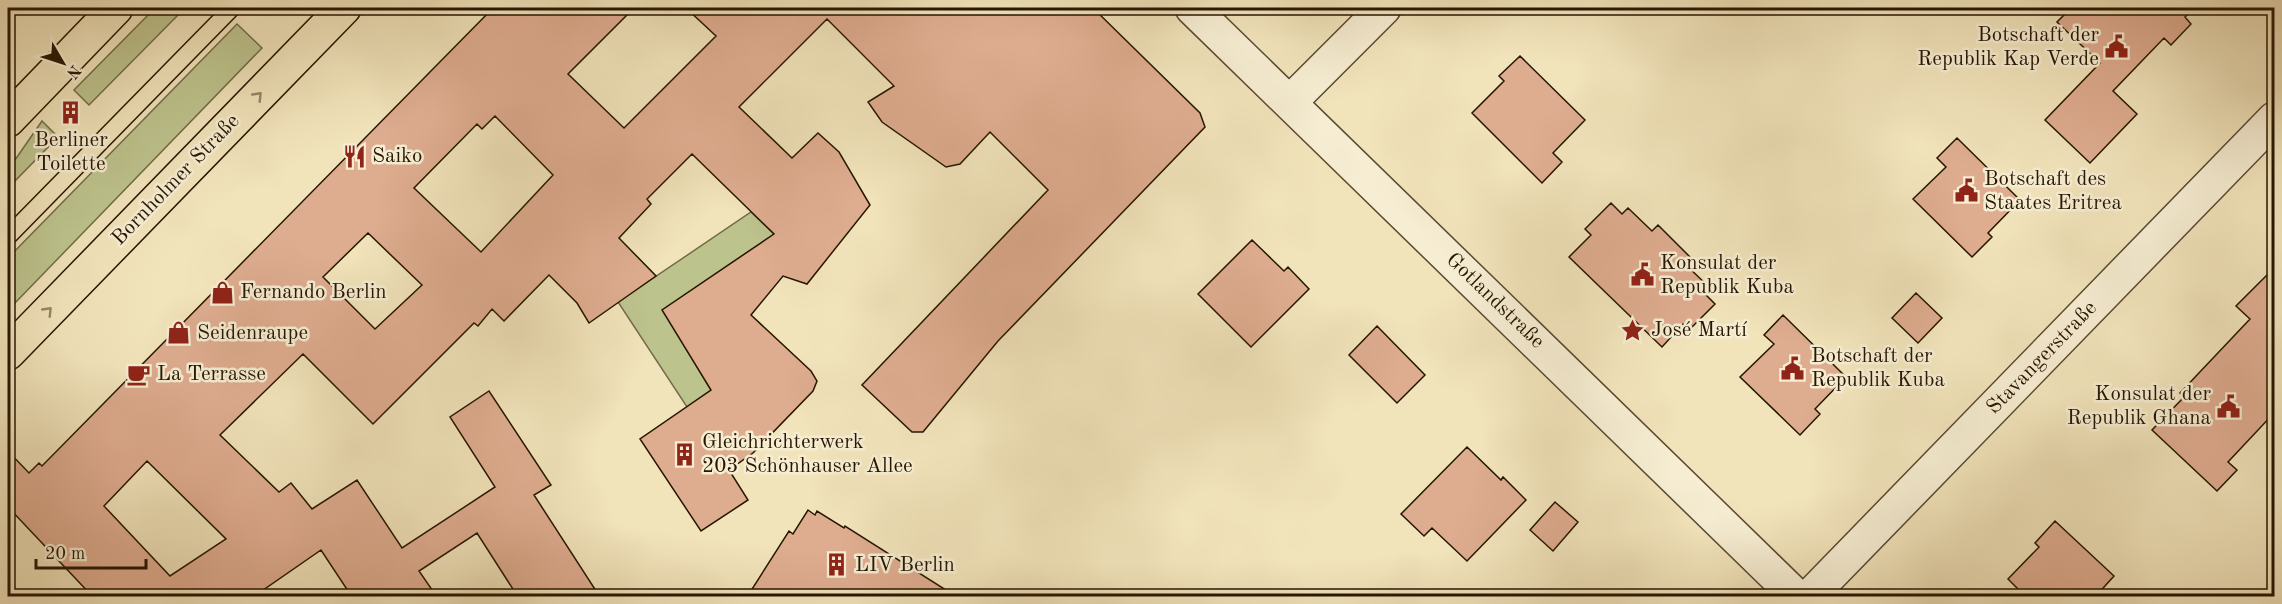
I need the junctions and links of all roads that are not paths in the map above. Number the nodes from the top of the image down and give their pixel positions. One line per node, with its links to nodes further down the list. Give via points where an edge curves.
1 (116, 8): 7 (main road)
2 (344, 8): 8 (main road, Bornholmer Straße, one-way to 2)
3 (1192, 8): 5 (street, Gotlandstraße)
4 (1384, 8): 5 (street)
5 (1291, 101): 9 (street, Gotlandstraße)
6 (2274, 119): 10 (street, Stavangerstraße)
7 (8, 120)
8 (8, 353)
9 (1796, 597)
10 (1810, 597)

